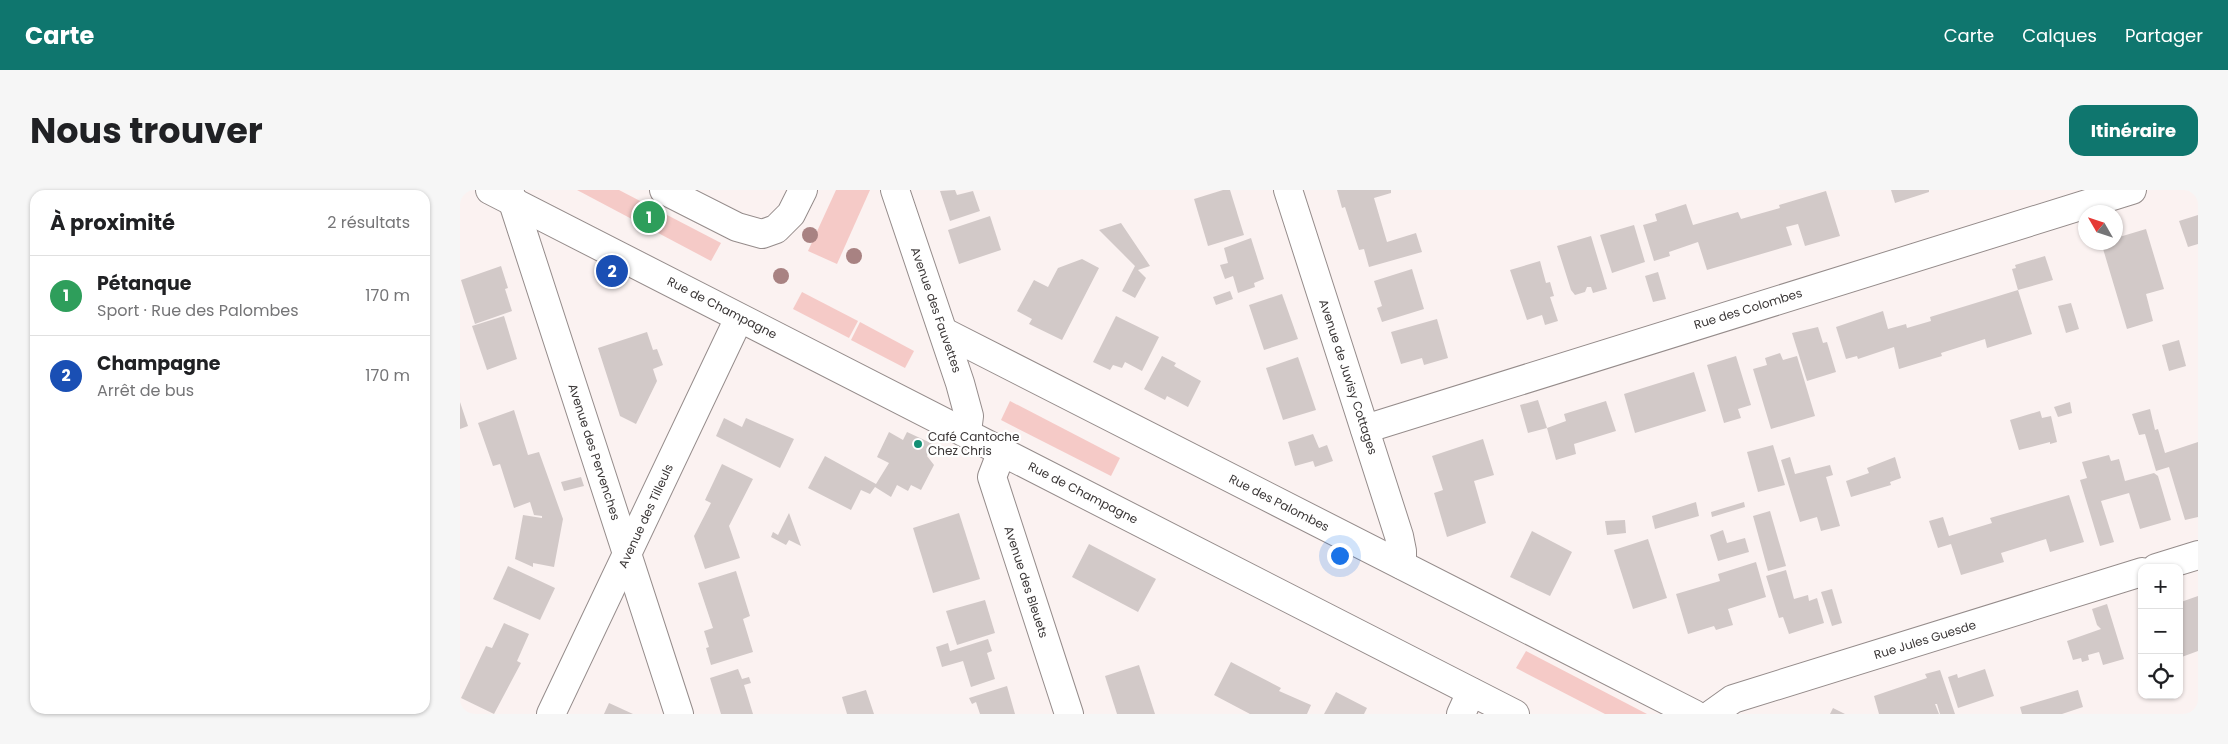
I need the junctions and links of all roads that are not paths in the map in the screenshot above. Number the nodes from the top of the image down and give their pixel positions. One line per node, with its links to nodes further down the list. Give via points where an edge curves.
1 (664, 190): 6 (street, via 737,227 762,234 776,229)
2 (895, 190): 8 (street, Avenue des Fauvettes)
3 (1288, 190): 9 (street, Avenue de Juvisy Cottages)
4 (2132, 190): 9 (street, Rue des Colombes)
5 (504, 194): 7 (street, Rue de Champagne); 13 (street, Avenue des Pervenches)
6 (797, 202)
7 (739, 318): 10 (street, Rue de Champagne); 13 (street, Avenue des Tilleuls)
8 (944, 332): 10 (street, Avenue des Fauvettes, via 969,416); 15 (street, Rue des Palombes)
9 (1365, 429): 15 (street, Avenue de Juvisy Cottages, via 1399,536)
10 (967, 432): 11 (street, Rue de Champagne)
11 (1002, 451): 17 (street, Rue de Champagne); 20 (street, Avenue des Bleuets, via 992,477)
12 (2198, 554): 14 (street)
13 (627, 556): 18 (street, Avenue des Tilleuls); 19 (street, Avenue des Pervenches)
14 (2168, 564)
15 (1402, 565): 22 (street, Rue des Palombes)
16 (2138, 573): 23 (street, Rue Jules Guesde, via 1733,699)
17 (1466, 703): 21 (street, Rue de Champagne)
18 (551, 714)
19 (679, 714)
20 (1068, 714)
21 (1515, 714)
22 (1694, 714)
23 (1712, 714)

